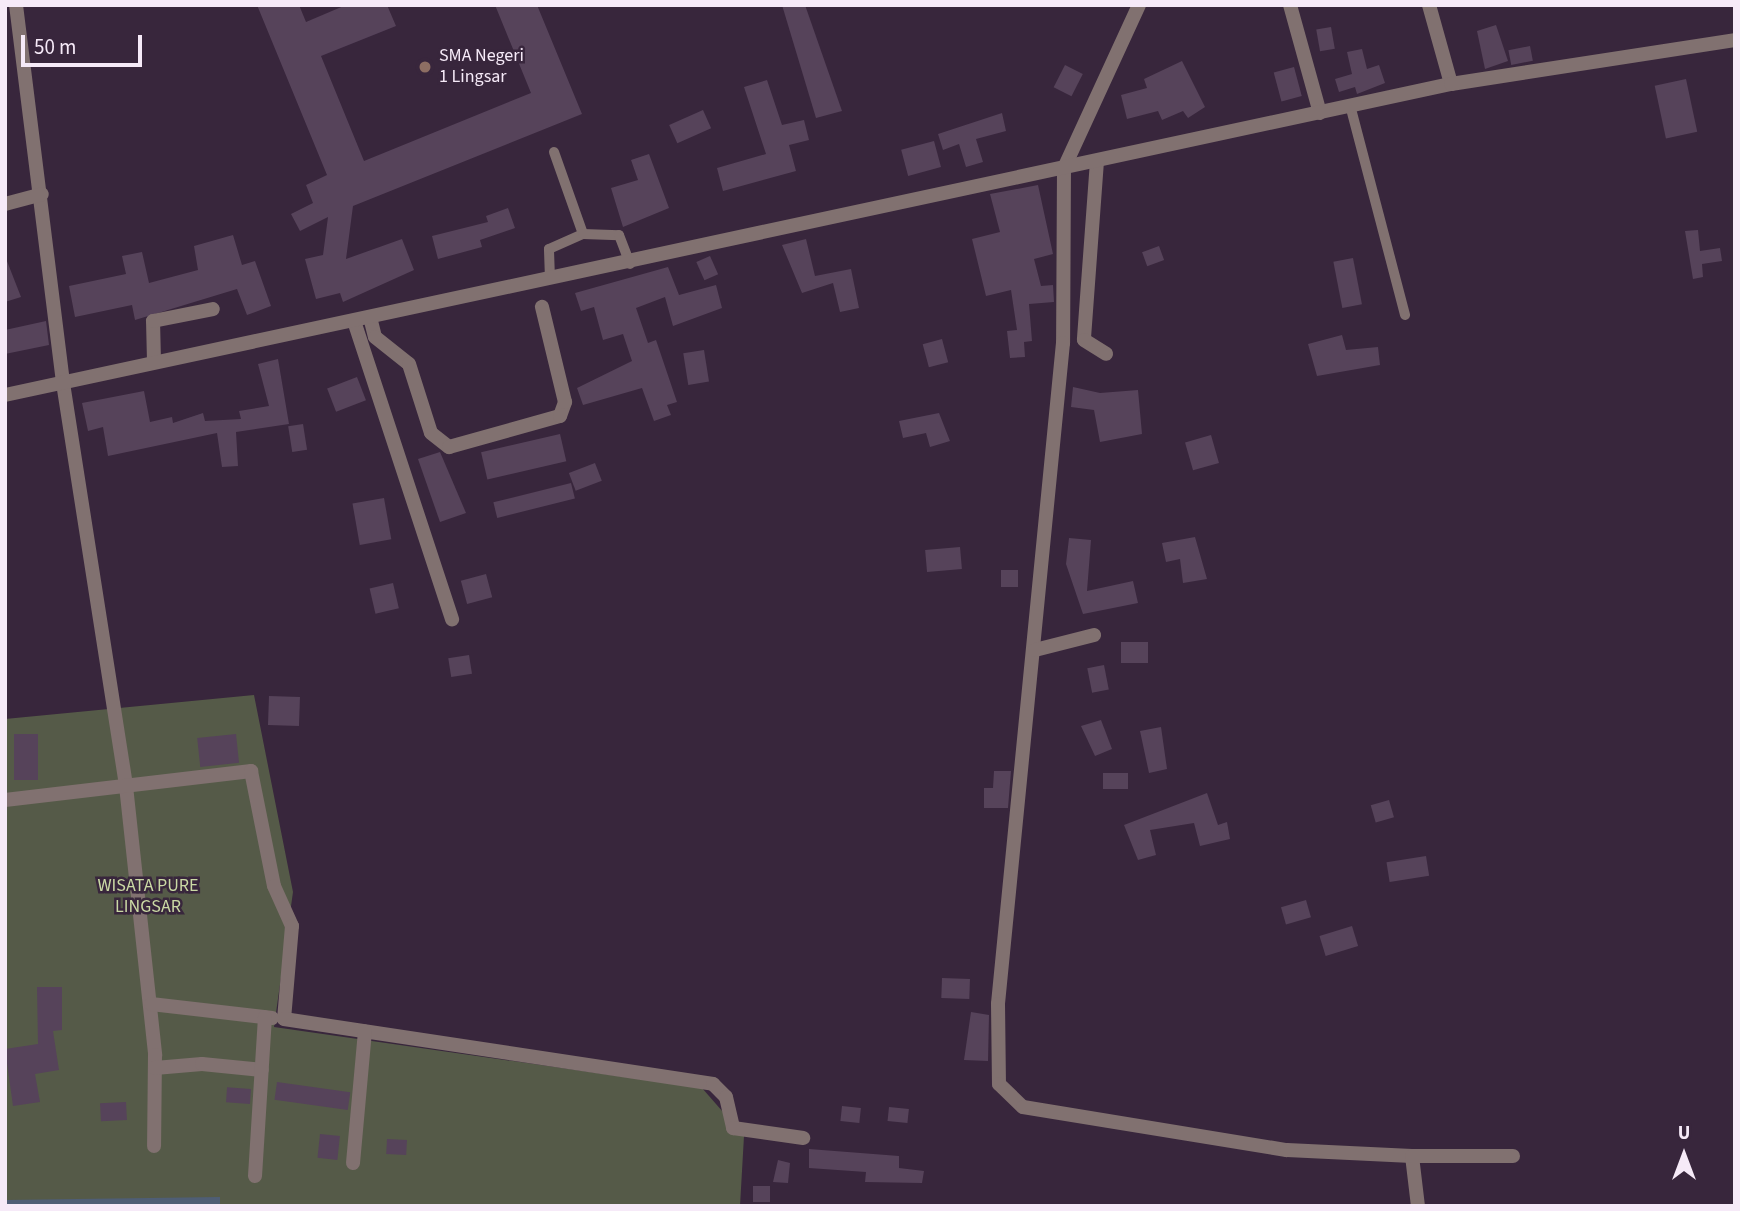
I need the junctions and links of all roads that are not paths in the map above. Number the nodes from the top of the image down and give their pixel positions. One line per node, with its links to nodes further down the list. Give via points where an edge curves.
1 (16, 5): 12 (street)
2 (1139, 5): 11 (street)
3 (1290, 5): 8 (street)
4 (1429, 5): 6 (street)
5 (1735, 40): 6 (street)
6 (1451, 84): 7 (street)
7 (1350, 105): 8 (street); 19 (lane)
8 (1320, 113): 10 (street)
9 (554, 152): 14 (lane)
10 (1097, 161): 11 (street); 22 (street, via 1084,340)
11 (1065, 168): 15 (street); 28 (street, via 1063,343)
12 (42, 194): 13 (street); 24 (street)
13 (5, 204)
14 (583, 234): 15 (lane, via 619,235); 16 (lane, via 549,249)
15 (630, 264): 16 (street)
16 (550, 279): 20 (street)
17 (542, 307): 20 (street, via 565,402 560,416 449,447 431,433 409,364 375,337)
18 (213, 309): 23 (street, via 153,321)
19 (1405, 315)
20 (371, 321): 21 (street)
21 (355, 324): 23 (street); 26 (street)
22 (1106, 354)
23 (154, 361): 24 (street)
24 (63, 383): 25 (street); 29 (street)
25 (5, 395)
26 (452, 619)
27 (1094, 635): 28 (street)
28 (1035, 650): 39 (street, via 998,1004 997,1072 1009,1100 1287,1150)
29 (126, 786): 30 (street); 31 (street); 33 (street, via 251,771 257,776 274,886 292,926)
30 (5, 800)
31 (151, 1004): 32 (street); 35 (street)
32 (265, 1017): 33 (street); 36 (street)
33 (284, 1019): 34 (street)
34 (365, 1032): 37 (street, via 713,1084 726,1097 733,1128); 41 (street)
35 (155, 1068): 36 (street, via 202,1064); 38 (street)
36 (262, 1070): 42 (street)
37 (803, 1139)
38 (154, 1146)
39 (1412, 1156): 40 (street); 43 (street)
40 (1513, 1156)
41 (353, 1163)
42 (255, 1176)
43 (1418, 1206)

